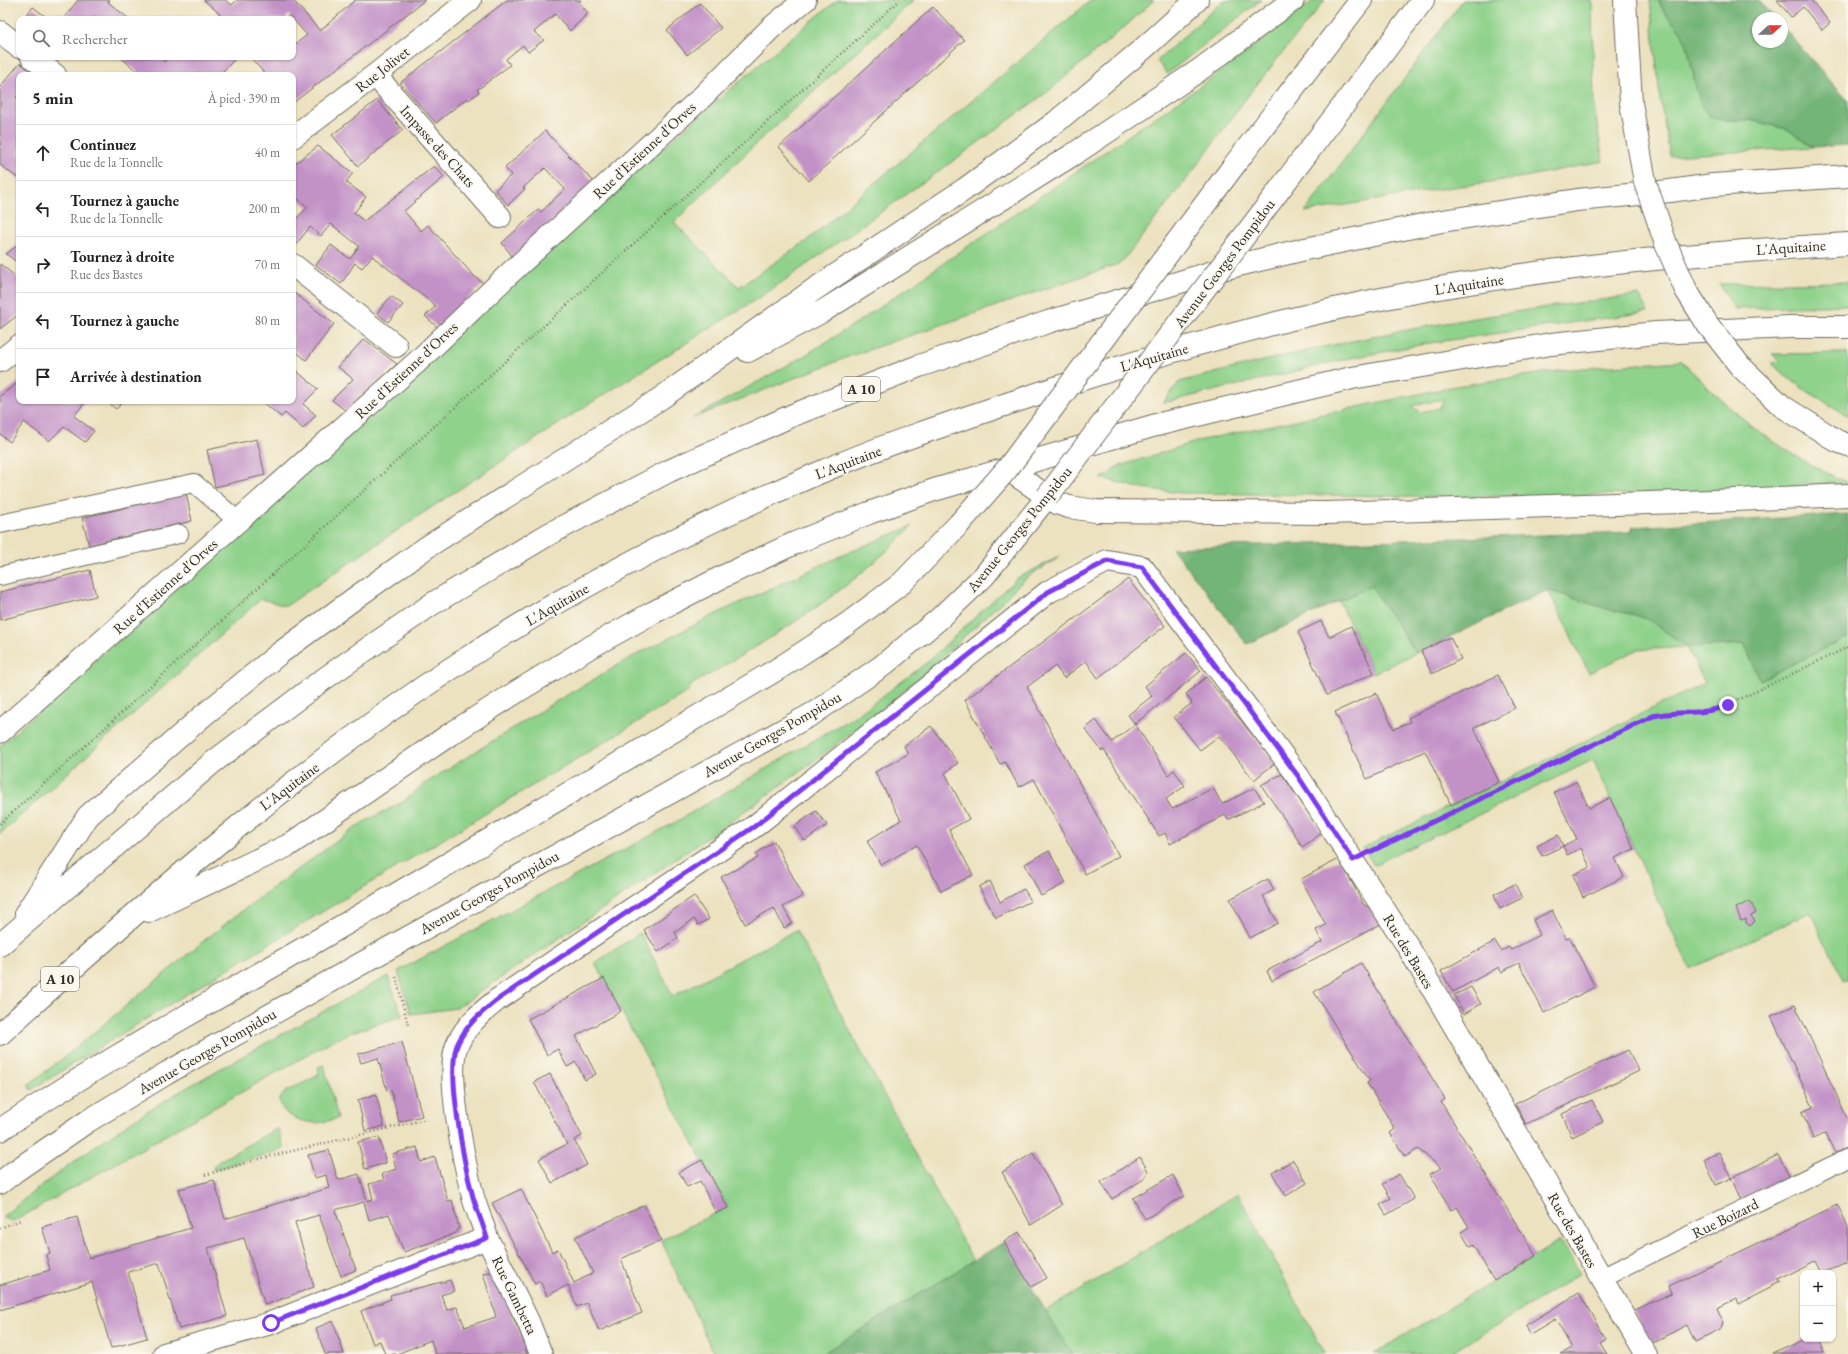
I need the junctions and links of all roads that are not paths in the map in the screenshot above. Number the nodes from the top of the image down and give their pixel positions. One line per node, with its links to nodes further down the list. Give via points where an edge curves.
1 (470, 0): 12 (main road, Rue Jolivet)
2 (805, 0): 27 (main road, Rue d'Estienne d'Orves, via 771,28 700,99 416,363)
3 (1197, 0): 22 (main road, via 1056,122 965,189 812,291)
4 (1293, 0): 22 (main road, via 1192,75 975,217 823,311)
5 (1361, 0): 24 (main road, bridge)
6 (1423, 0): 26 (main road, Avenue Georges Pompidou, bridge)
7 (1625, 0): 23 (main road, bridge, via 1631,103 1645,182 1666,244 1686,290 1708,325 1740,366 1782,406 1837,441)
8 (0, 32): 9 (main road)
9 (16, 45)
10 (36, 60): 11 (main road)
11 (50, 72)
12 (375, 75): 13 (main road, Rue Jolivet); 15 (main road, Impasse des Chats)
13 (296, 135)
14 (1848, 176): 34 (main road, A 10, via 1712,185 1577,200 1442,221 1305,249 1226,268 1048,322 919,366 793,415 669,471 549,534 432,604 321,681 212,763)
15 (500, 217)
16 (1848, 244): 33 (main road, L'Aquitaine / A 10, via 1718,252 1585,266 1454,285 1320,312 1139,361 940,426 817,473 696,529 587,586 467,658 359,733 259,809)
17 (296, 267): 19 (main road)
18 (1848, 327): 33 (main road, via 1789,327 1641,335 1551,344 1359,376 1156,425 934,490 795,543 654,612 511,695 289,845)
19 (396, 346)
20 (16, 348): 21 (main road)
21 (0, 361)
22 (661, 398): 34 (main road, via 427,547 280,653 205,714 88,816)
23 (1848, 445)
24 (1007, 469): 26 (main road); 36 (main road, bridge, via 902,583 847,624 781,667 146,1039)
25 (1848, 495): 26 (main road, via 1705,502 1326,513 1096,511 1069,507)
26 (1047, 497): 38 (main road, Avenue Georges Pompidou, via 984,576 939,619 882,666 814,713 168,1073 88,1121)
27 (238, 521): 28 (lane, via 194,483); 32 (main road, Rue d'Estienne d'Orves)
28 (0, 524)
29 (179, 534): 31 (lane)
30 (1142, 567): 39 (main road, Rue Gambetta, via 1107,561 1048,592 755,826 497,1000 471,1021 457,1044 454,1086 473,1197); 40 (main road, Rue des Bastes, via 1298,776 1353,860 1407,945)
31 (0, 576)
32 (0, 732)
33 (121, 925): 35 (main road, L'Aquitaine / A 10)
34 (6, 940)
35 (0, 1034)
36 (0, 1130)
37 (1848, 1158): 40 (lane, Rue Boizard)
38 (0, 1183)
39 (487, 1238): 41 (main road, via 271,1323); 42 (main road, Rue Gambetta, via 528,1321)
40 (1601, 1278): 43 (main road, Rue des Bastes)
41 (164, 1354)
42 (541, 1354)
43 (1646, 1354)

